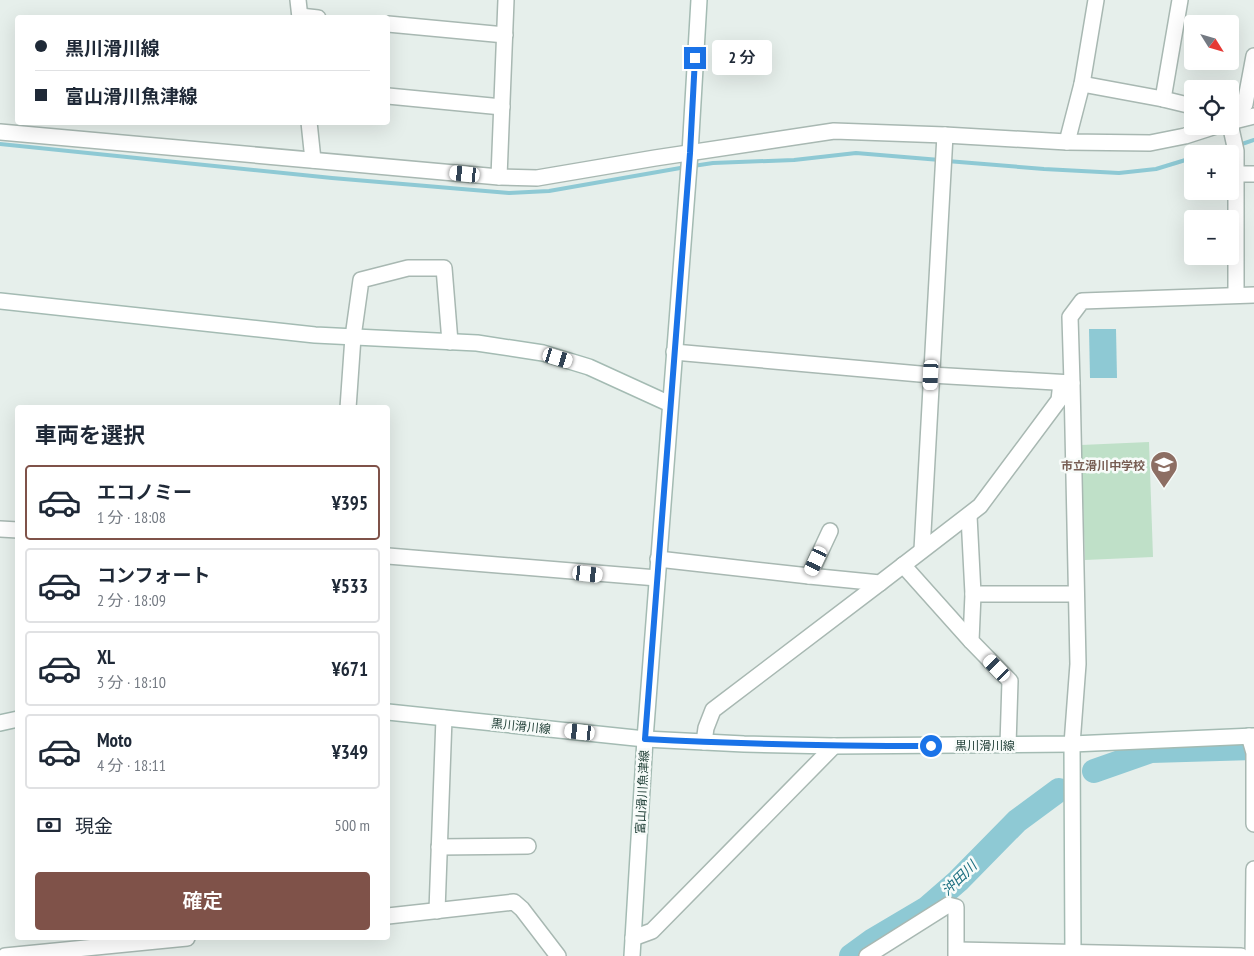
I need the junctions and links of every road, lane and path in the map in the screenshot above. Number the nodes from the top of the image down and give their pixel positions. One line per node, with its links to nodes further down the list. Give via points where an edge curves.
1 (298, 0): 6 (street)
2 (506, 0): 8 (street)
3 (699, 0): 23 (street, 富山滑川魚津線)
4 (1096, 0): 10 (street)
5 (1180, 0): 12 (street)
6 (300, 15)
7 (390, 24): 8 (street)
8 (505, 35): 15 (street)
9 (1254, 56): 14 (street, via 1245,104)
10 (1082, 84): 12 (street); 22 (street)
11 (390, 96): 15 (street)
12 (1163, 99): 13 (street)
13 (1184, 104)
14 (1239, 106)
15 (502, 107): 27 (street)
16 (1254, 116): 17 (street)
17 (1239, 120)
18 (309, 125): 24 (street)
19 (0, 132): 24 (street)
20 (945, 135): 22 (street); 23 (street, via 834,132); 35 (street)
21 (1188, 135): 22 (street, via 1150,143)
22 (1066, 142)
23 (690, 153): 27 (street, via 537,178); 34 (street, 富山滑川魚津線)
24 (312, 160): 27 (street)
25 (1239, 174): 26 (street)
26 (1254, 174)
27 (499, 177)
28 (1236, 200): 29 (street)
29 (1236, 295): 30 (street); 36 (street, via 1082,301 1070,317)
30 (1254, 295)
31 (0, 301): 32 (street)
32 (353, 337): 33 (street); 33 (street, via 361,280 408,268 444,268); 38 (street)
33 (450, 342): 37 (street, via 543,353 589,367)
34 (674, 352): 35 (street); 37 (street, 富山滑川魚津線)
35 (931, 375): 36 (street); 43 (street)
36 (1066, 383): 39 (street, via 1059,400 980,506); 51 (street)
37 (670, 404): 45 (street, 富山滑川魚津線)
38 (348, 405)
39 (969, 516): 43 (street); 50 (street)
40 (0, 529): 41 (street)
41 (15, 530)
42 (830, 532): 47 (street)
43 (922, 550): 46 (street)
44 (390, 556): 48 (street)
45 (658, 559): 47 (street); 48 (street, 富山滑川魚津線)
46 (903, 564): 49 (street); 52 (street)
47 (809, 576): 49 (street)
48 (657, 578): 58 (street, 富山滑川魚津線)
49 (880, 583): 59 (street, via 713,710)
50 (973, 594): 51 (street); 52 (street)
51 (1076, 594): 60 (street, via 1078,664)
52 (971, 641): 61 (street, via 1010,681)
53 (390, 712): 54 (street, 黒川滑川線)
54 (444, 718): 58 (street, 黒川滑川線); 65 (street)
55 (15, 720): 56 (street)
56 (0, 723)
57 (1252, 736): 60 (street, 黒川滑川線); 63 (street)
58 (645, 739): 59 (street, 黒川滑川線); 69 (street, 富山滑川魚津線)
59 (704, 742): 62 (street, 黒川滑川線)
60 (1072, 744): 61 (street, 黒川滑川線); 73 (street)
61 (1008, 745): 62 (street, 黒川滑川線)
62 (834, 746): 69 (street, via 652,931)
63 (1254, 824)
64 (528, 846): 65 (street)
65 (439, 847): 67 (street)
66 (1254, 869): 80 (street)
67 (437, 911): 68 (street); 76 (street, via 514,902)
68 (390, 916)
69 (633, 938): 77 (street, 富山滑川魚津線)
70 (174, 940): 71 (street)
71 (135, 946): 75 (street)
72 (957, 953): 73 (street); 78 (street, via 956,907 948,905)
73 (1073, 954): 74 (street)
74 (1170, 955): 79 (street)
75 (4, 956)
76 (558, 956)
77 (632, 956)
78 (868, 956)
79 (1241, 956)
80 (1253, 956)

